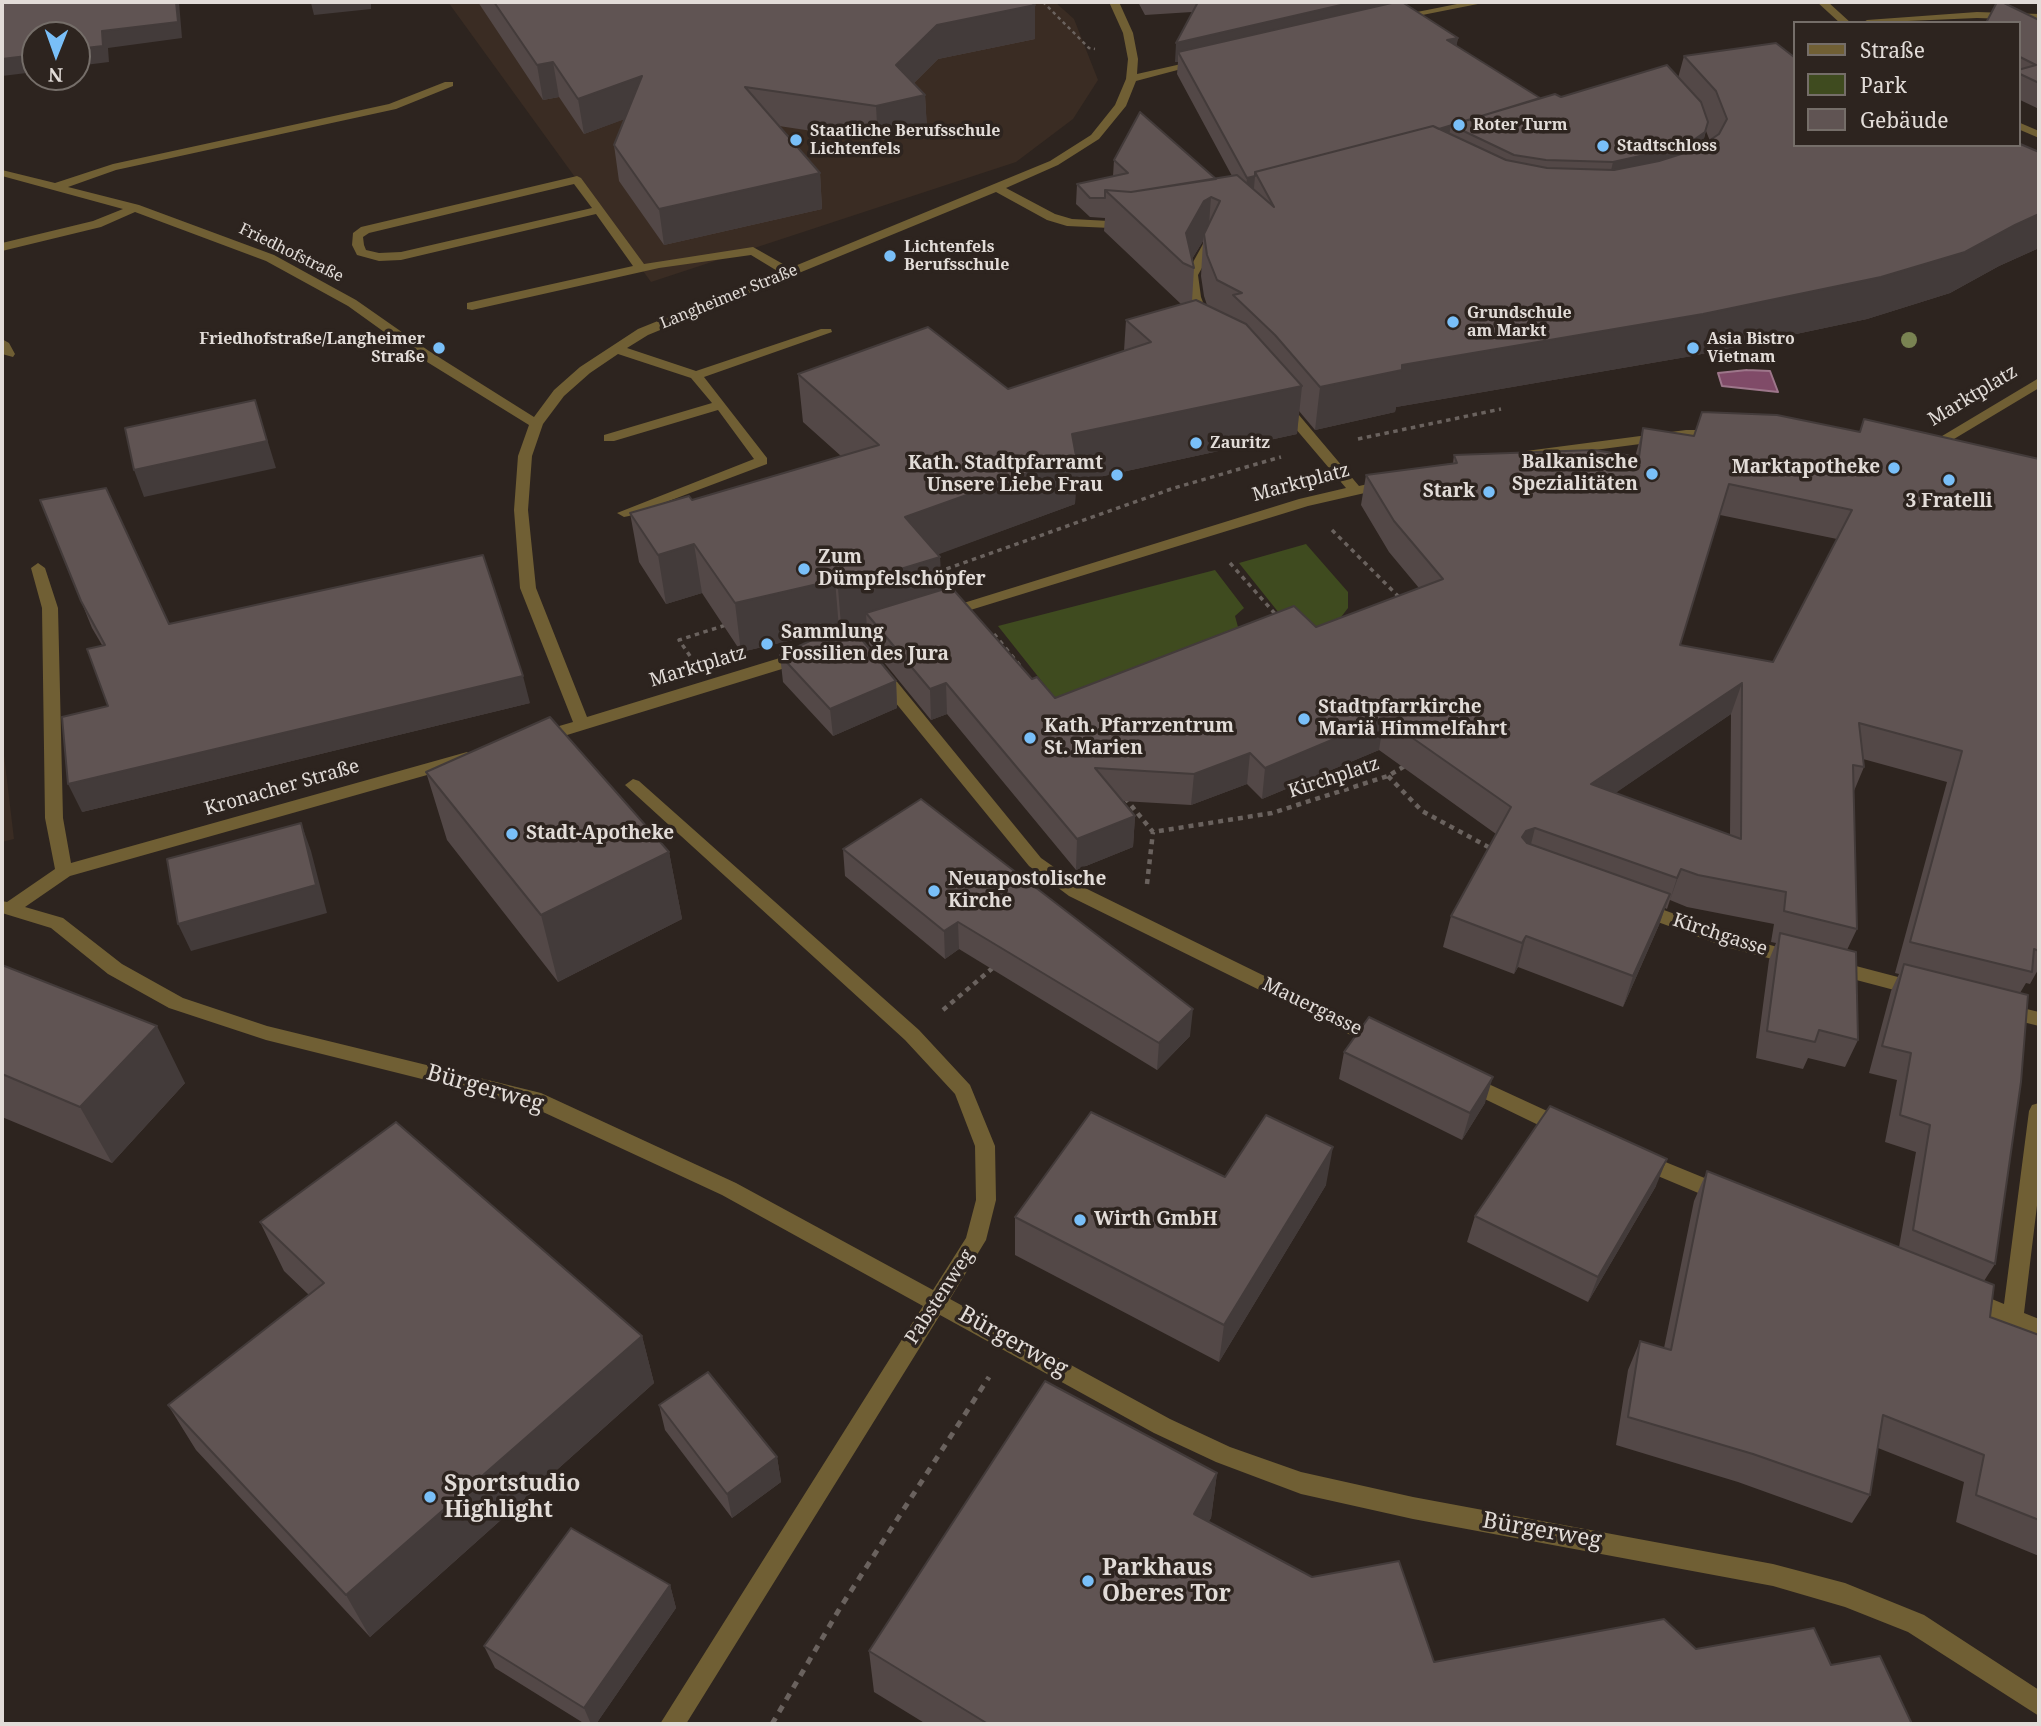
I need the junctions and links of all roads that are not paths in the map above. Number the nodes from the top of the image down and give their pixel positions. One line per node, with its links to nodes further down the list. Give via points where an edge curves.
1 (1114, 2): 11 (street, Langheimer Straße, via 1128,33)
2 (1483, 2): 7 (street)
3 (1822, 2): 8 (street)
4 (2019, 2): 5 (street)
5 (2026, 17): 6 (street); 9 (street)
6 (2039, 17)
7 (1389, 18)
8 (1844, 21)
9 (1894, 21)
10 (1213, 60): 11 (street)
11 (1132, 79): 17 (street, Langheimer Straße, via 1120,106 1095,137 1054,163)
12 (449, 83): 16 (street, via 392,107 113,167)
13 (2020, 126): 14 (street)
14 (2039, 135)
15 (2, 173): 16 (street, Friedhofstraße)
16 (56, 187): 18 (street, Friedhofstraße)
17 (997, 188): 20 (street, via 1071,223 1096,227); 24 (street, Langheimer Straße)
18 (135, 208): 22 (street, via 97,224); 33 (street, Friedhofstraße, via 281,264 352,303)
19 (599, 210): 19 (street, via 401,256 379,257 361,252 358,245 358,236 365,230 577,180); 23 (street)
20 (1142, 224)
21 (1209, 244): 27 (street, via 1192,275 1205,324)
22 (2, 247)
23 (641, 268): 24 (street, via 753,251); 25 (street)
24 (789, 273): 28 (street, Langheimer Straße, via 643,332)
25 (472, 306)
26 (826, 332): 29 (street)
27 (1215, 334)
28 (616, 349): 29 (street); 33 (street, Langheimer Straße, via 559,393)
29 (696, 375): 32 (street)
30 (2039, 382): 36 (street, Marktplatz, via 1927,444)
31 (1272, 391): 39 (street)
32 (721, 405): 35 (street); 40 (street, via 762,461)
33 (536, 424): 45 (street, Langheimer Straße, via 525,456 521,510 528,588)
34 (1726, 434): 37 (street, via 1686,434)
35 (609, 438)
36 (1957, 449)
37 (1509, 459)
38 (1406, 480): 39 (street, Marktplatz)
39 (1355, 491): 42 (street, Marktplatz, via 1304,502)
40 (624, 513)
41 (38, 568): 49 (street, via 50,608 54,818)
42 (932, 617)
43 (814, 653): 45 (street, Marktplatz)
44 (871, 662): 55 (street, Mauergasse, via 1035,862 1075,891)
45 (582, 725): 46 (street)
46 (518, 743)
47 (480, 754): 49 (street, Kronacher Straße)
48 (633, 785): 62 (street, Pabstenweg, via 912,1035 963,1090 985,1146 986,1200 976,1240)
49 (64, 871): 51 (street, Kronacher Straße)
50 (1629, 905): 52 (street, Kirchgasse, via 1732,942)
51 (7, 907): 62 (street, Bürgerweg, via 57,923 115,969 176,1003 266,1033 534,1099 729,1189)
52 (1933, 992)
53 (1986, 1006): 54 (street)
54 (2039, 1019)
55 (1402, 1051)
56 (1451, 1075): 58 (street)
57 (2039, 1111): 63 (street)
58 (1576, 1133)
59 (1628, 1155): 60 (street)
60 (1743, 1203)
61 (1949, 1290): 63 (street)
62 (937, 1300): 65 (street, Bürgerweg, via 1162,1426 1224,1455 1301,1483 1773,1575 1845,1595 1916,1623); 66 (street, Pabstenweg)
63 (2013, 1317): 64 (street)
64 (2039, 1329)
65 (2039, 1704)
66 (672, 1724)

